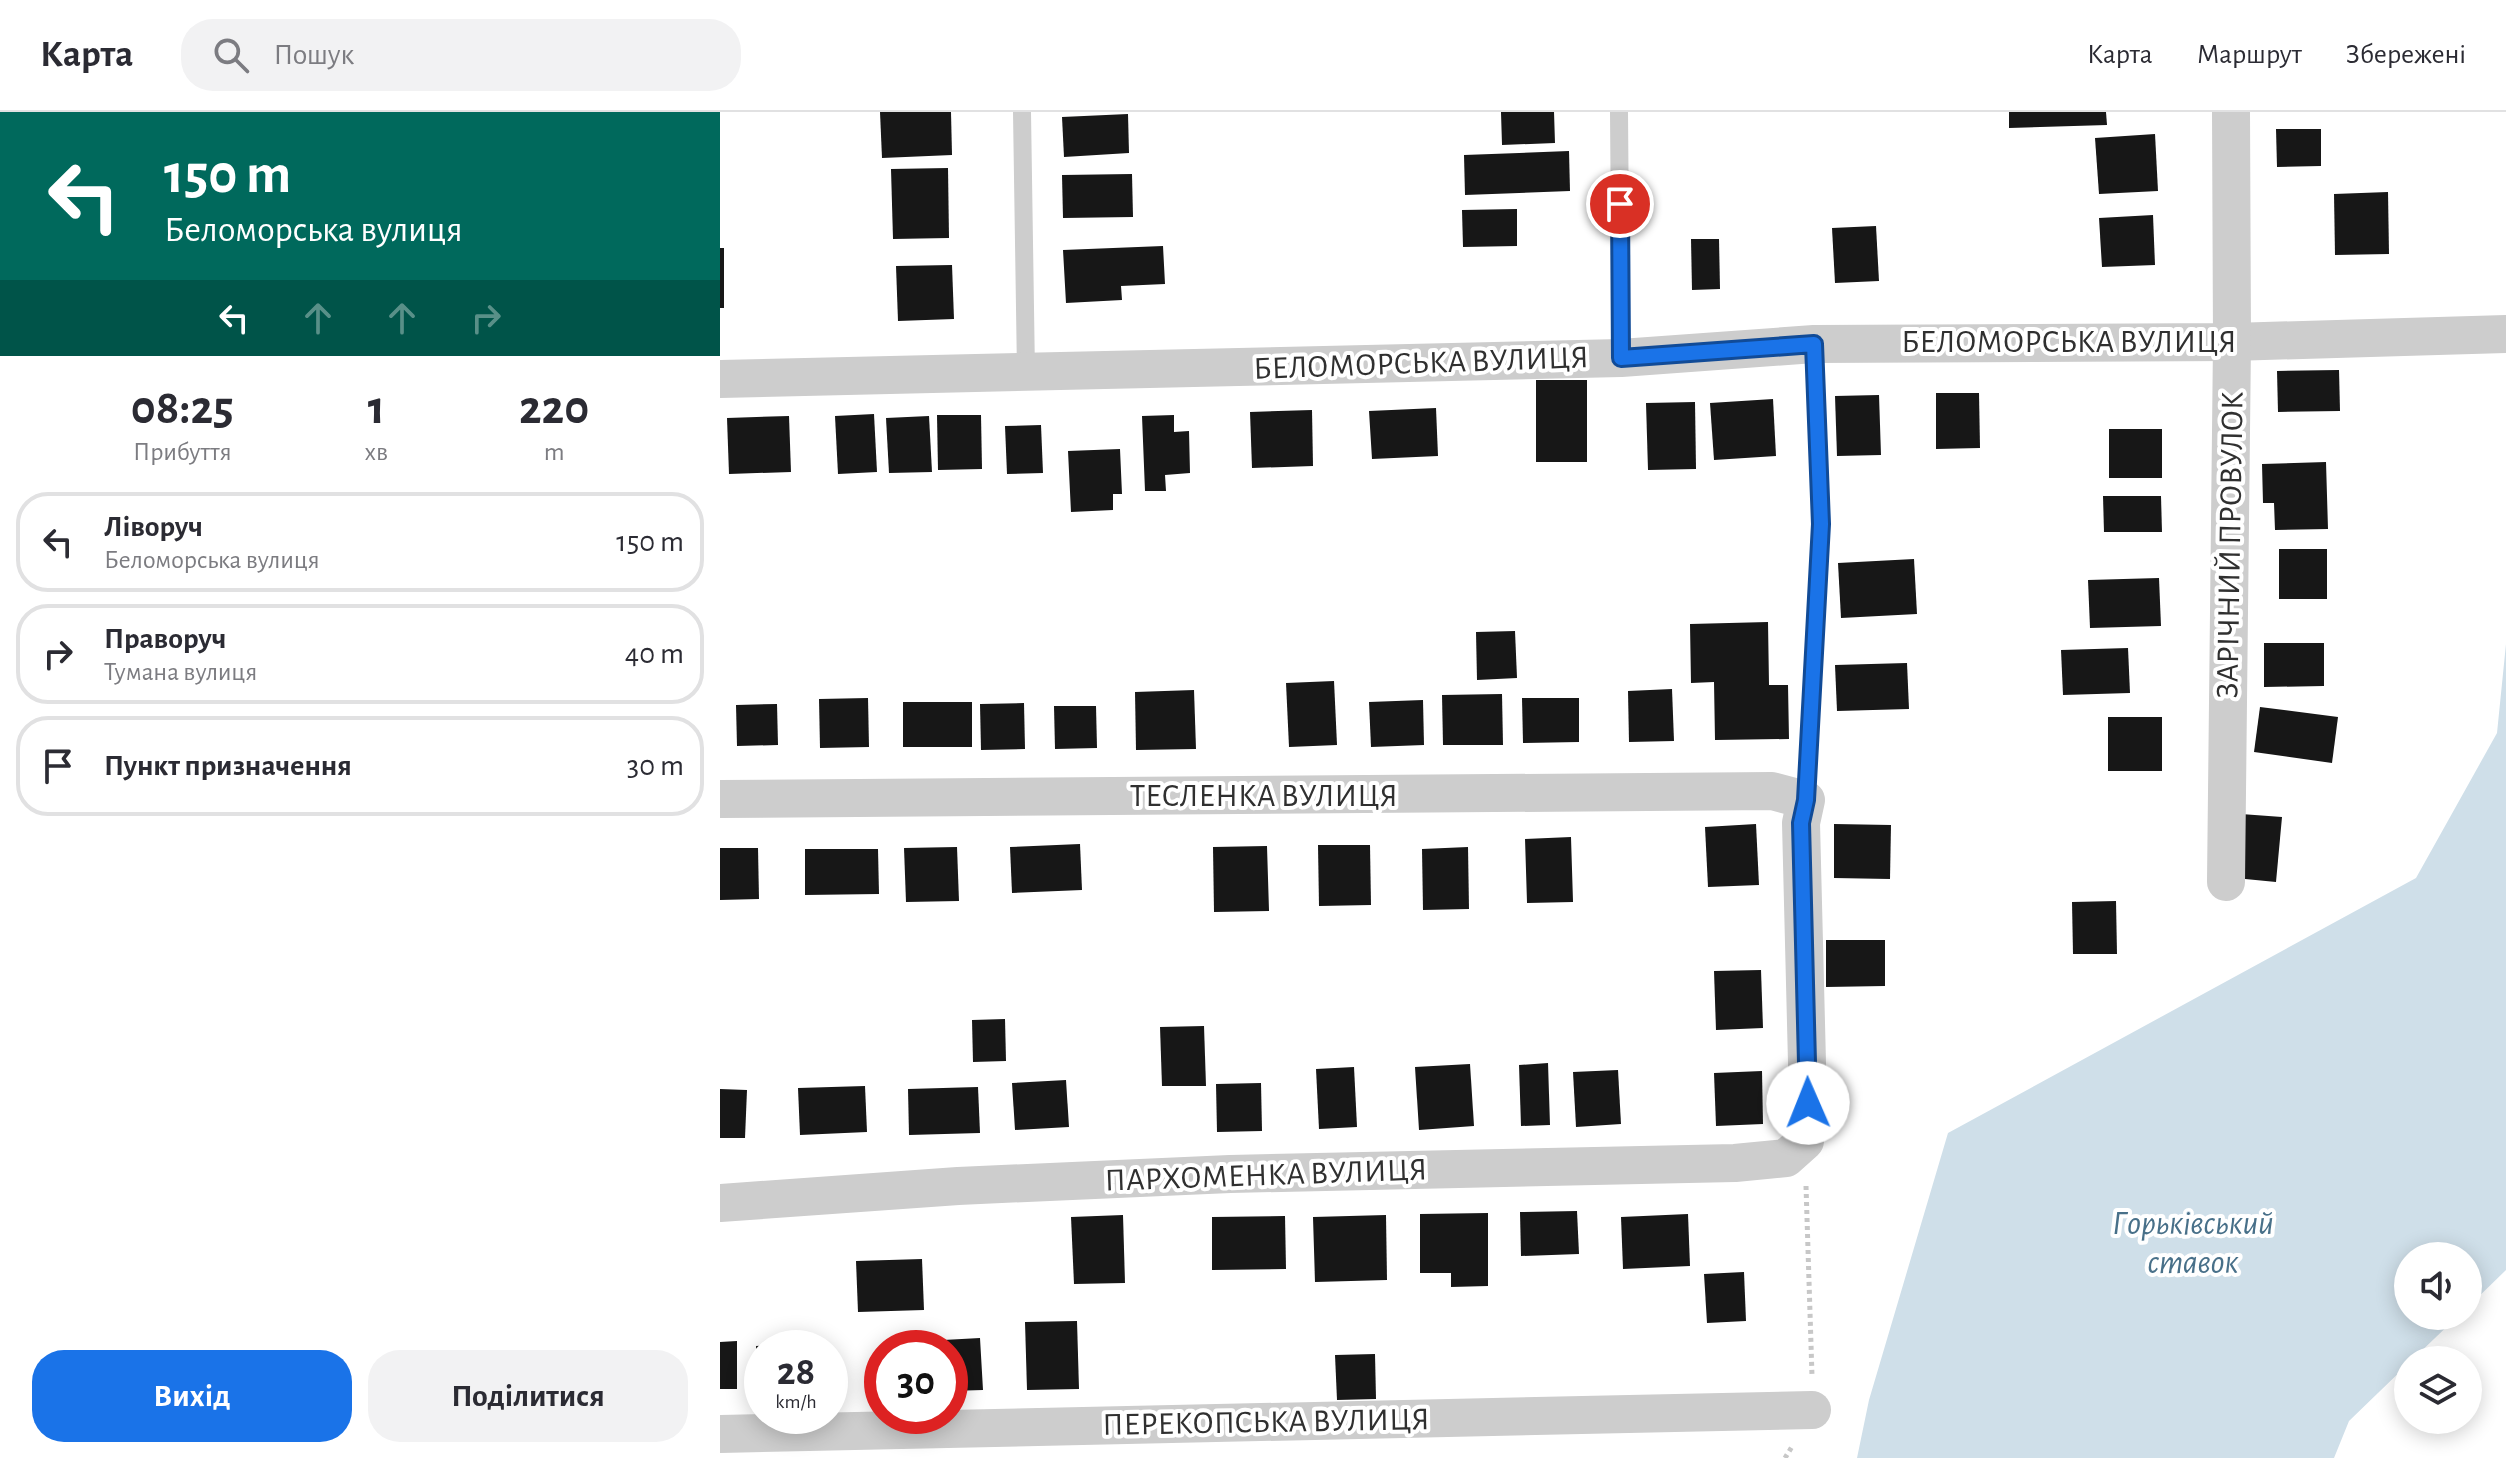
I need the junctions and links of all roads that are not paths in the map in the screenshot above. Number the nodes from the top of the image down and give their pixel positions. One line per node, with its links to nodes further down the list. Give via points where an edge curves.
1 (1022, 112): 8 (lane)
2 (1619, 112): 7 (lane)
3 (2231, 112): 5 (street, ЗАРІЧНИЙ ПРОВУЛОК)
4 (2506, 334): 5 (street, БЕЛОМОРСЬКА ВУЛИЦЯ)
5 (2232, 342): 6 (street, БЕЛОМОРСЬКА ВУЛИЦЯ); 12 (street, ЗАРІЧНИЙ ПРОВУЛОК)
6 (1814, 344): 7 (street, БЕЛОМОРСЬКА ВУЛИЦЯ); 11 (lane, via 1821,524)
7 (1621, 358): 8 (street, БЕЛОМОРСЬКА ВУЛИЦЯ)
8 (1026, 373): 9 (street, БЕЛОМОРСЬКА ВУЛИЦЯ)
9 (720, 379)
10 (720, 799): 11 (street, ТЕСЛЕНКА ВУЛИЦЯ, via 1772,791)
11 (1806, 800): 13 (street, ПАРХОМЕНКА ВУЛИЦЯ, via 1801,823 1808,1103 1805,1141 1786,1158 1230,1174)
12 (2226, 882)
13 (720, 1203)
14 (1812, 1410): 15 (street, ПЕРЕКОПСЬКА ВУЛИЦЯ)
15 (720, 1434)

